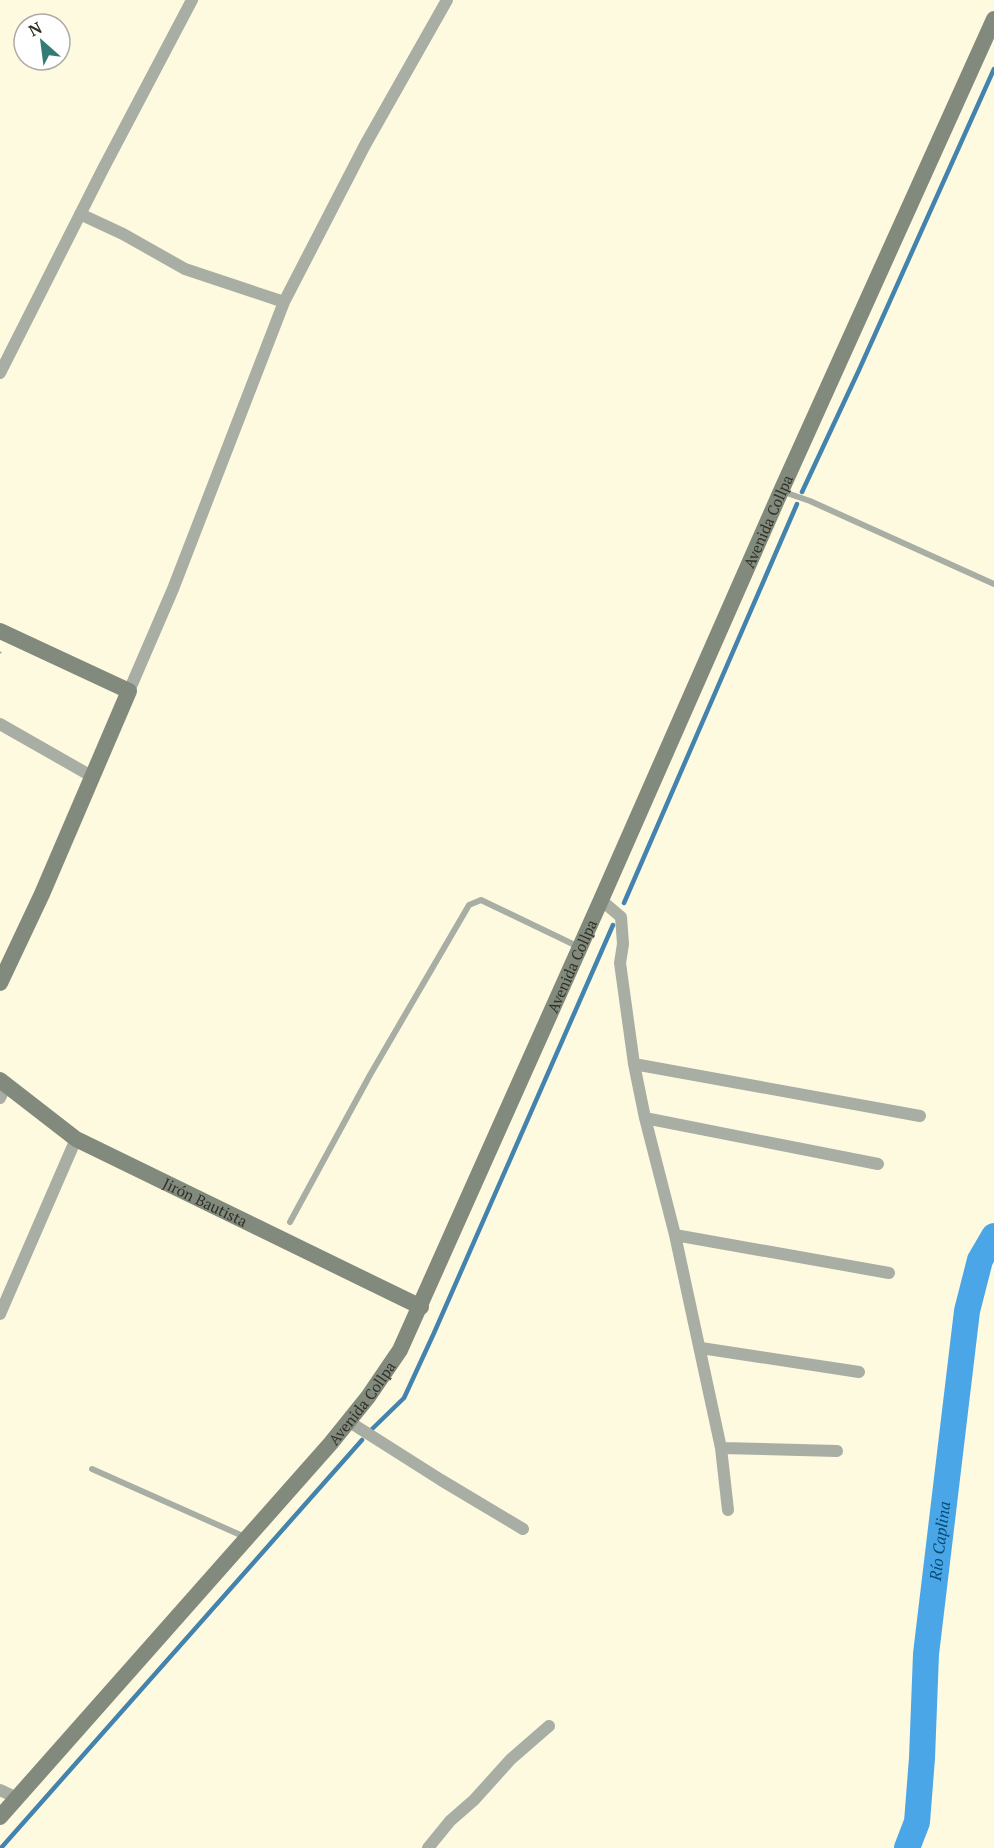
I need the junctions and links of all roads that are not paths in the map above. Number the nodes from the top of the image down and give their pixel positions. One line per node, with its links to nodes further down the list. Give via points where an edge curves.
1 (192, 0): 4 (street)
2 (447, 0): 5 (street, via 365,145)
3 (994, 19): 7 (main road, Avenida Collpa)
4 (80, 214): 5 (street, via 185,269); 6 (street)
5 (284, 302): 10 (street, via 173,589)
6 (0, 373)
7 (781, 491): 8 (lane); 13 (main road, Avenida Collpa)
8 (994, 584)
9 (0, 631): 10 (main road)
10 (129, 691): 12 (main road)
11 (0, 724): 12 (street)
12 (93, 777): 15 (main road)
13 (601, 900): 14 (main road, Avenida Collpa); 16 (street, via 621,917 620,963)
14 (579, 948): 22 (lane, via 481,900 469,904); 25 (main road, Avenida Collpa)
15 (0, 983)
16 (634, 1064): 18 (street); 19 (street)
17 (2, 1088): 20 (main road, Jirón Bautista)
18 (920, 1116)
19 (645, 1118): 21 (street); 23 (street)
20 (76, 1139): 25 (main road, Jirón Bautista); 26 (street)
21 (878, 1164)
22 (290, 1222)
23 (675, 1234): 24 (street); 27 (street)
24 (889, 1273)
25 (421, 1307): 29 (main road, Avenida Collpa, via 400,1350)
26 (0, 1314)
27 (700, 1348): 28 (street); 30 (street)
28 (859, 1372)
29 (348, 1421): 34 (street); 35 (main road, Avenida Collpa)
30 (722, 1448): 31 (street); 33 (street)
31 (837, 1451)
32 (92, 1469): 35 (lane)
33 (728, 1510)
34 (523, 1529)
35 (246, 1537): 38 (main road, Avenida Collpa)
36 (549, 1726): 40 (street, via 511,1759)
37 (0, 1790): 38 (street)
38 (17, 1798): 39 (main road, Avenida Collpa)
39 (0, 1817)
40 (428, 1848)

